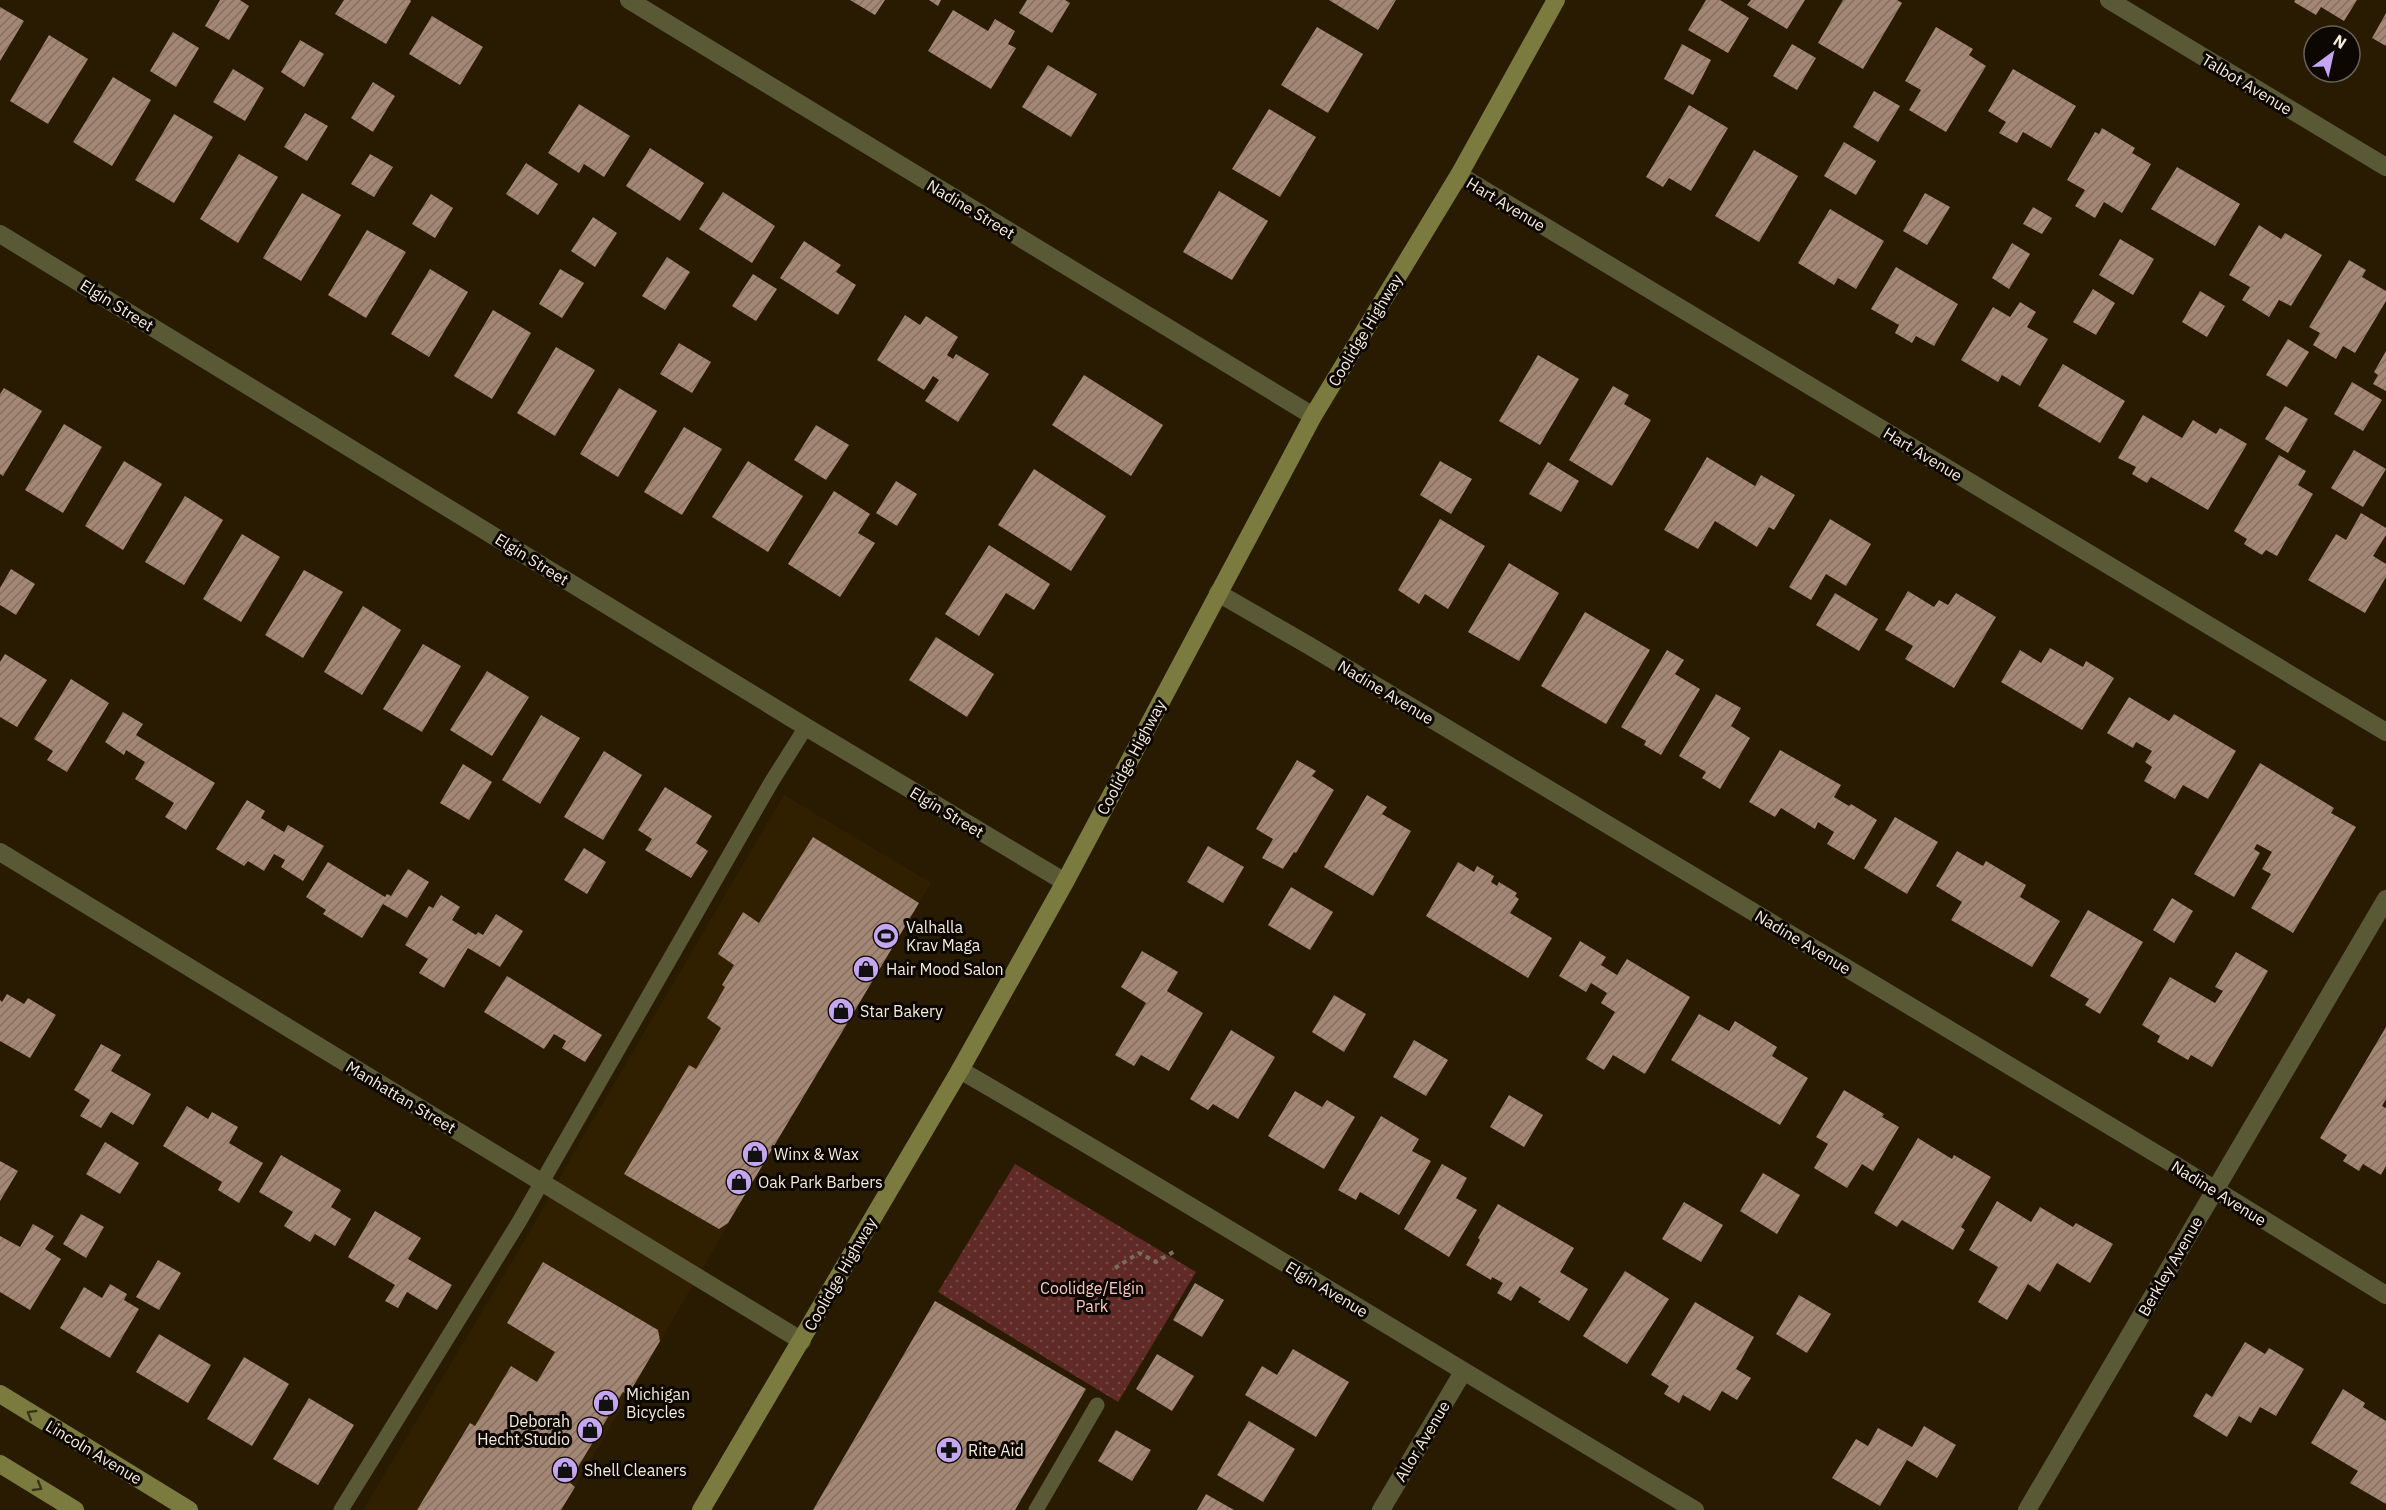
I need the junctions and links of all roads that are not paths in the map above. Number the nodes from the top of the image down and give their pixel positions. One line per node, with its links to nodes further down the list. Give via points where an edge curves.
1 (629, 0): 7 (street, Nadine Street)
2 (1556, 0): 5 (main road, Coolidge Highway)
3 (2109, 0): 4 (street, Talbot Avenue)
4 (2386, 167)
5 (1459, 175): 7 (main road, Coolidge Highway); 10 (street, Hart Avenue)
6 (0, 234): 9 (street, Elgin Street)
7 (1313, 416): 8 (main road, Coolidge Highway)
8 (1218, 593): 12 (main road, Coolidge Highway); 16 (street, Nadine Avenue)
9 (806, 727): 12 (street, Elgin Street); 15 (lane)
10 (2386, 732)
11 (0, 852): 15 (street, Manhattan Street)
12 (1065, 882): 14 (main road, Coolidge Highway)
13 (2386, 899): 16 (street, Berkley Avenue)
14 (960, 1070): 18 (main road, Coolidge Highway); 19 (street, Elgin Avenue)
15 (541, 1183): 18 (street, Manhattan Street); 25 (lane)
16 (2215, 1190): 17 (street, Nadine Avenue); 30 (street, Berkley Avenue)
17 (2386, 1295)
18 (802, 1341): 26 (main road, Coolidge Highway)
19 (1463, 1372): 28 (street, Allor Avenue); 29 (street, Elgin Avenue)
20 (0, 1394): 24 (main road, Lincoln Avenue, one-way to 20)
21 (1097, 1405): 27 (lane)
22 (0, 1464): 23 (main road, one-way to 23)
23 (75, 1510)
24 (189, 1510)
25 (341, 1510)
26 (701, 1510)
27 (1036, 1510)
28 (1381, 1510)
29 (1695, 1510)
30 (2027, 1510)

